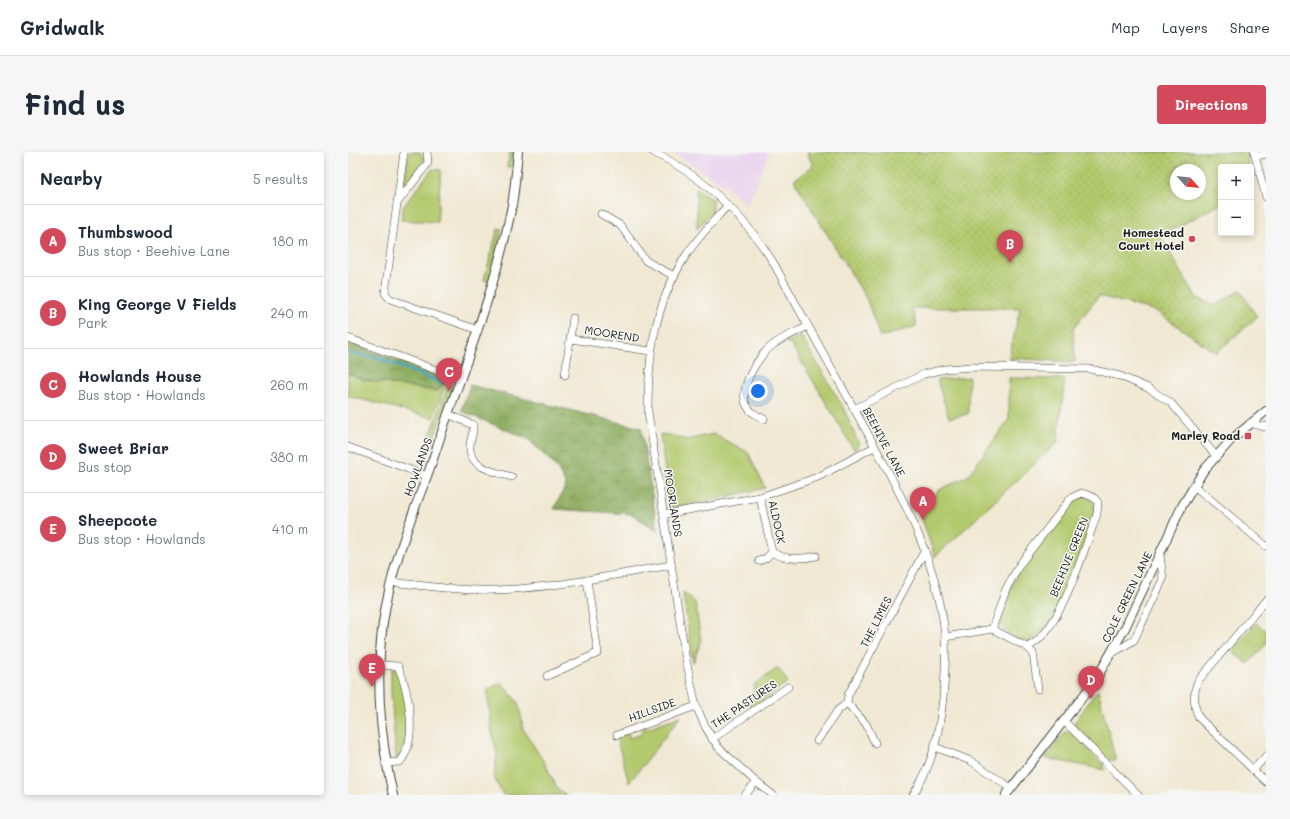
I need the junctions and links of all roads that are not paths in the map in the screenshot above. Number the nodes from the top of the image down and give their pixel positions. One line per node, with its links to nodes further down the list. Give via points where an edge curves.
1 (404, 152): 8 (street)
2 (427, 152): 8 (street, via 428,163)
3 (518, 152): 14 (street, HOWLANDS, via 512,204 498,264)
4 (653, 152): 9 (street, BEEHIVE LANE, via 688,171)
5 (1255, 154): 6 (street); 7 (street)
6 (1266, 154)
7 (1266, 197)
8 (396, 205): 14 (street, via 385,290 387,297)
9 (728, 205): 11 (street, MOORLANDS, via 699,237); 13 (street, BEEHIVE LANE, via 759,240)
10 (601, 214): 11 (street, via 620,225 646,261)
11 (674, 276): 17 (street, MOORLANDS, via 659,312)
12 (573, 318): 16 (street, MOOREND)
13 (808, 326): 20 (street, BEEHIVE LANE); 23 (street, via 773,344 753,367 746,392 746,403 749,410)
14 (478, 330): 19 (street, HOWLANDS)
15 (348, 338): 19 (street)
16 (571, 339): 17 (street, MOOREND); 18 (street, MOOREND)
17 (650, 352): 33 (street, MOORLANDS, via 648,412)
18 (565, 375)
19 (461, 379): 22 (street, HOWLANDS)
20 (854, 408): 27 (street, BEEHIVE LANE); 28 (street, via 917,376 946,369 972,366 1090,369 1120,376 1171,403)
21 (1266, 411): 24 (street, COLE GREEN LANE)
22 (448, 414): 29 (street, HOWLANDS); 30 (street, via 473,425 470,455 478,466)
23 (764, 419)
24 (1250, 423): 25 (street); 28 (street, COLE GREEN LANE)
25 (1266, 426)
26 (348, 447): 29 (street)
27 (874, 447): 32 (street, via 818,477); 35 (street, BEEHIVE LANE, via 907,508)
28 (1216, 456): 31 (street, COLE GREEN LANE)
29 (427, 476): 42 (street, HOWLANDS, via 405,533)
30 (512, 478)
31 (1193, 486): 34 (street); 37 (street, COLE GREEN LANE)
32 (760, 497): 33 (street); 36 (street, ALDOCK)
33 (665, 514): 40 (street, MOORLANDS)
34 (1266, 546)
35 (925, 550): 45 (street, BEEHIVE LANE, via 940,606); 52 (street, THE LIMES, via 848,695)
36 (772, 552): 38 (street, ALDOCK, via 784,557); 39 (street, ALDOCK)
37 (1160, 555): 47 (street, COLE GREEN LANE); 47 (street, via 1163,579 1134,640)
38 (816, 556)
39 (759, 561)
40 (671, 565): 41 (street); 53 (street, MOORLANDS)
41 (587, 580): 42 (street, via 496,590); 49 (street, via 598,653)
42 (391, 582): 48 (street, HOWLANDS, via 383,622)
43 (1266, 600): 62 (street, via 1198,681 1194,691 1195,709 1199,718)
44 (992, 629): 45 (street); 46 (street); 46 (street, BEEHIVE GREEN, via 1006,590 1020,564 1071,498 1082,493 1094,497 1098,502 1097,514 1069,591 1048,629 1038,641)
45 (945, 637): 59 (street, BEEHIVE LANE, via 944,685)
46 (1027, 647): 51 (street, via 1033,653)
47 (1111, 654): 54 (street, COLE GREEN LANE, via 1095,681)
48 (380, 665): 61 (street, HOWLANDS, via 380,716); 61 (street, via 398,666 405,682 409,702 410,728 403,759 400,762)
49 (547, 676)
50 (788, 688): 56 (street, THE PASTURES)
51 (1038, 688)
52 (847, 703): 57 (street, THE LIMES, via 838,710); 58 (street, via 866,724)
53 (696, 706): 55 (street, HILLSIDE); 56 (street, MOORLANDS)
54 (1064, 721): 65 (street, COLE GREEN LANE); 70 (street)
55 (617, 734)
56 (712, 739): 63 (street, MOORLANDS)
57 (817, 741)
58 (875, 743)
59 (936, 746): 65 (street, via 970,761); 69 (street, BEEHIVE LANE, via 929,766)
60 (1266, 756): 62 (street)
61 (386, 763): 66 (street, HOWLANDS)
62 (1254, 770): 64 (street)
63 (756, 782): 67 (street); 68 (street, MOORLANDS)
64 (1266, 782)
65 (1008, 792)
66 (393, 795)
67 (745, 795)
68 (774, 795)
69 (913, 795)
70 (1138, 795)

